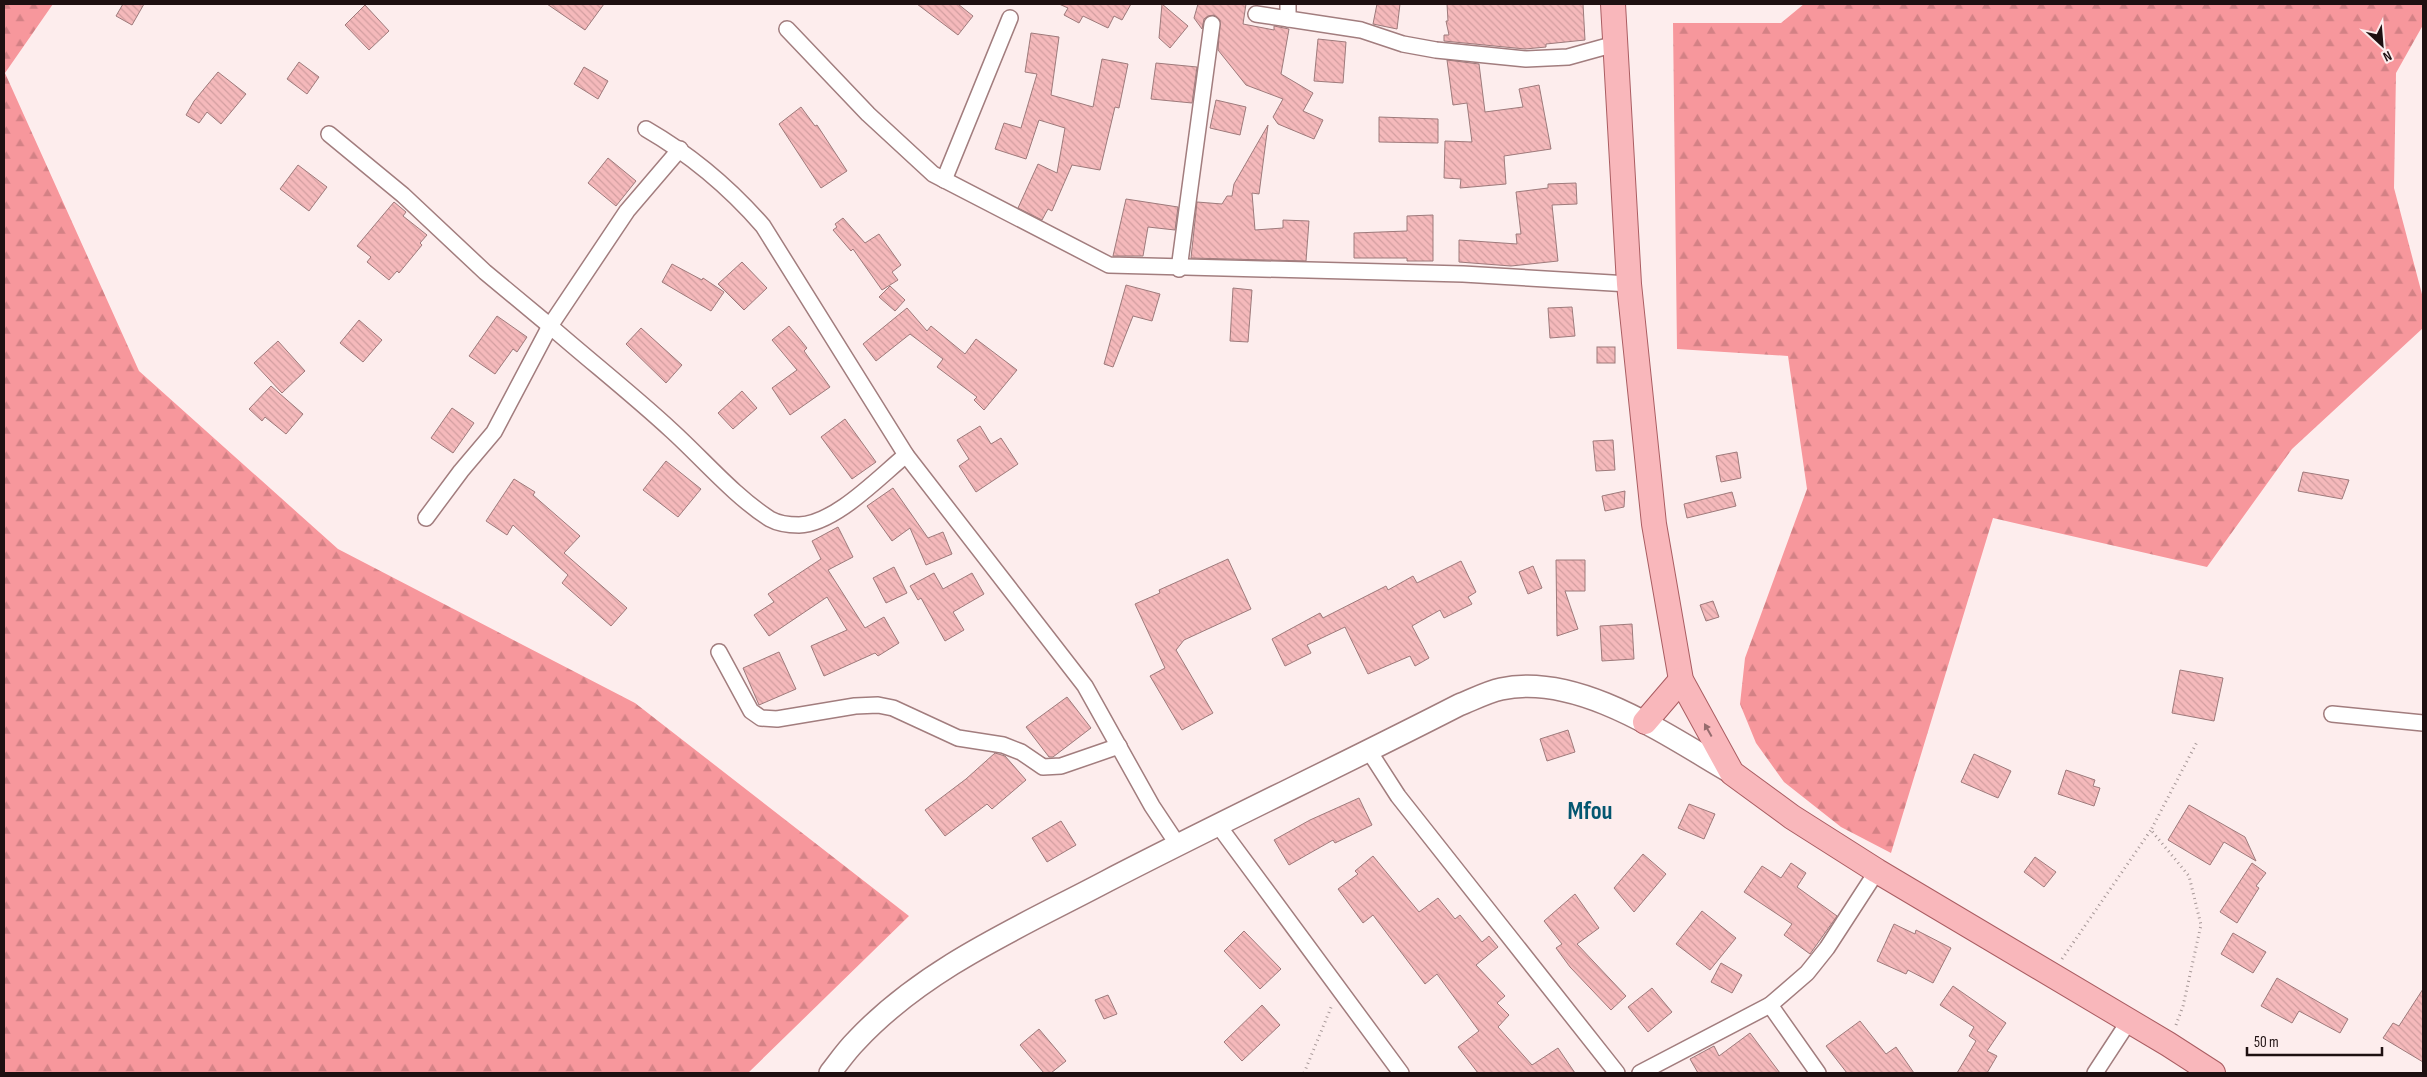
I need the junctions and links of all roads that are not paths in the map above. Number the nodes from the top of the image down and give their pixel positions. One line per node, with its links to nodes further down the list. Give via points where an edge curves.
1 (1288, 4): 5 (street)
2 (1613, 4): 8 (main road)
3 (1256, 14): 5 (street)
4 (1010, 18): 12 (street)
5 (1288, 19): 8 (street, via 1361,30 1436,50 1526,59 1568,57)
6 (1212, 24): 13 (street)
7 (787, 29): 12 (street, via 868,114 933,174)
8 (1615, 44): 14 (main road)
9 (646, 129): 11 (street)
10 (329, 134): 15 (street)
11 (680, 149): 15 (street, via 627,210); 16 (street, via 738,197 764,226)
12 (944, 180): 13 (street, via 1109,265)
13 (1179, 269): 14 (street, via 1463,274)
14 (1629, 284): 19 (main road, via 1654,524)
15 (550, 326): 16 (street, via 653,413 740,496 782,524 801,525 833,513); 17 (street, via 494,432)
16 (906, 455): 23 (street, via 1085,686)
17 (426, 518)
18 (719, 652): 23 (street, via 751,711 761,718 777,719 878,705 893,708 958,738 1003,745 1021,752 1043,768 1062,766)
19 (1681, 680): 21 (main road); 25 (main road, one-way to 19)
20 (2332, 714): 22 (street)
21 (1645, 722): 24 (main road, via 1584,696 1539,686 1501,689 1458,705); 25 (main road)
22 (2423, 723)
23 (1119, 746): 27 (street)
24 (1369, 752): 26 (main road); 33 (street, via 1398,796)
25 (1732, 773): 28 (main road, via 1792,817)
26 (1218, 825): 27 (main road); 32 (street)
27 (1178, 845): 31 (main road, via 944,970 881,1017 855,1041)
28 (1877, 871): 29 (street, via 1827,948 1807,973); 30 (main road)
29 (1770, 1005): 34 (street); 35 (street)
30 (2129, 1022): 36 (street); 37 (main road)
31 (830, 1073)
32 (1401, 1073)
33 (1617, 1073)
34 (1640, 1073)
35 (1818, 1073)
36 (2095, 1073)
37 (2213, 1073)

